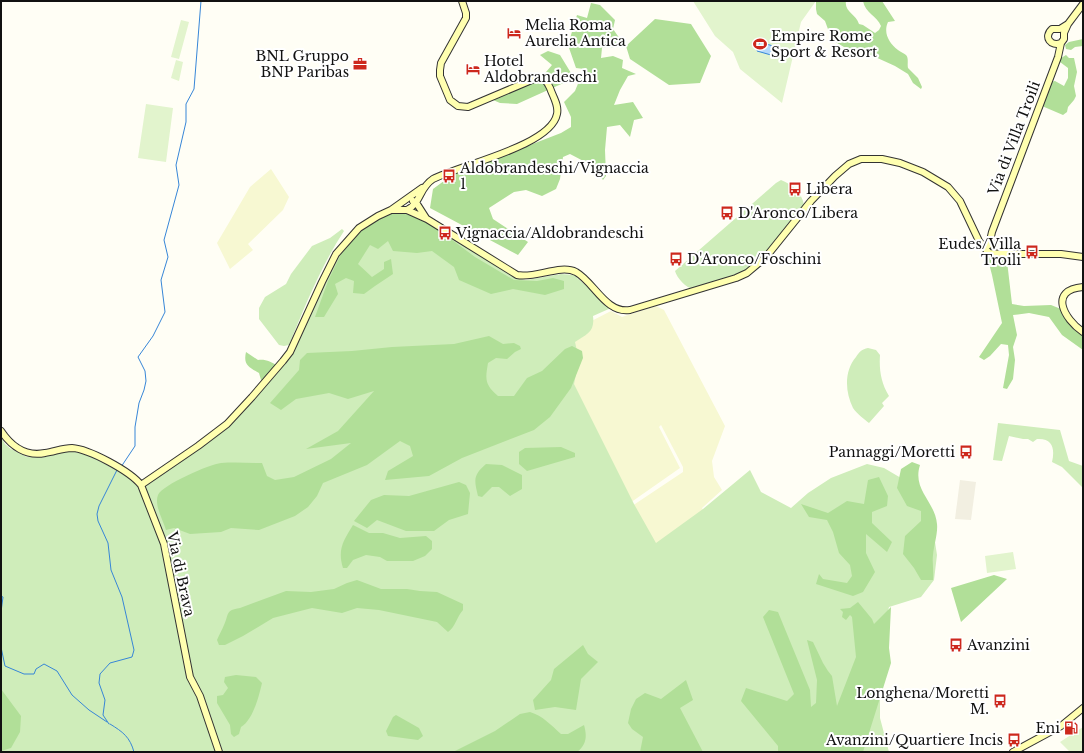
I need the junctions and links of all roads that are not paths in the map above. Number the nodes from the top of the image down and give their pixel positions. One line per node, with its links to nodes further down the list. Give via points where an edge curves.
1 (462, 1): 7 (street, via 466,18 440,68 440,76 452,102 458,106 468,107 539,78 548,84 558,106 558,113 550,128 530,141 492,158 435,178)
2 (1083, 4): 3 (street, Via di Villa Troili)
3 (1062, 31): 4 (street, Via di Villa Troili, via 1064,39); 5 (street, Via di Villa Troili, via 1052,29 1048,35 1049,41)
4 (1061, 43): 5 (street); 6 (street, Via di Villa Troili)
5 (1054, 44): 6 (street, Via di Villa Troili)
6 (1058, 52): 13 (street, Via di Villa Troili)
7 (426, 185): 8 (street); 9 (street)
8 (406, 200): 9 (street, via 412,200); 10 (street); 11 (street, via 405,206)
9 (417, 204): 11 (street); 12 (street)
10 (391, 210): 11 (street); 20 (street, via 359,228 336,254 290,352 252,397 227,424)
11 (408, 210): 12 (street)
12 (427, 219): 14 (street, via 514,274 527,276 571,270 579,274 614,307 626,311 716,285 747,273 766,257 835,176 849,164 861,159 900,163 923,172 942,184 960,201)
13 (992, 232): 14 (street, via 986,237); 15 (street, Via di Villa Troili)
14 (977, 235): 15 (street)
15 (986, 245): 16 (street, via 997,254 1061,254)
16 (1083, 257)
17 (1083, 287): 18 (street, via 1068,290 1062,302 1069,319)
18 (1083, 332)
19 (1, 431): 20 (street, Via di Brava, via 14,445 26,452 44,454 67,448 90,453 119,468)
20 (141, 485): 22 (street, Via di Brava, via 164,544 190,677 200,696)
21 (1083, 708): 23 (street, via 1061,726)
22 (219, 752)
23 (1013, 752)

